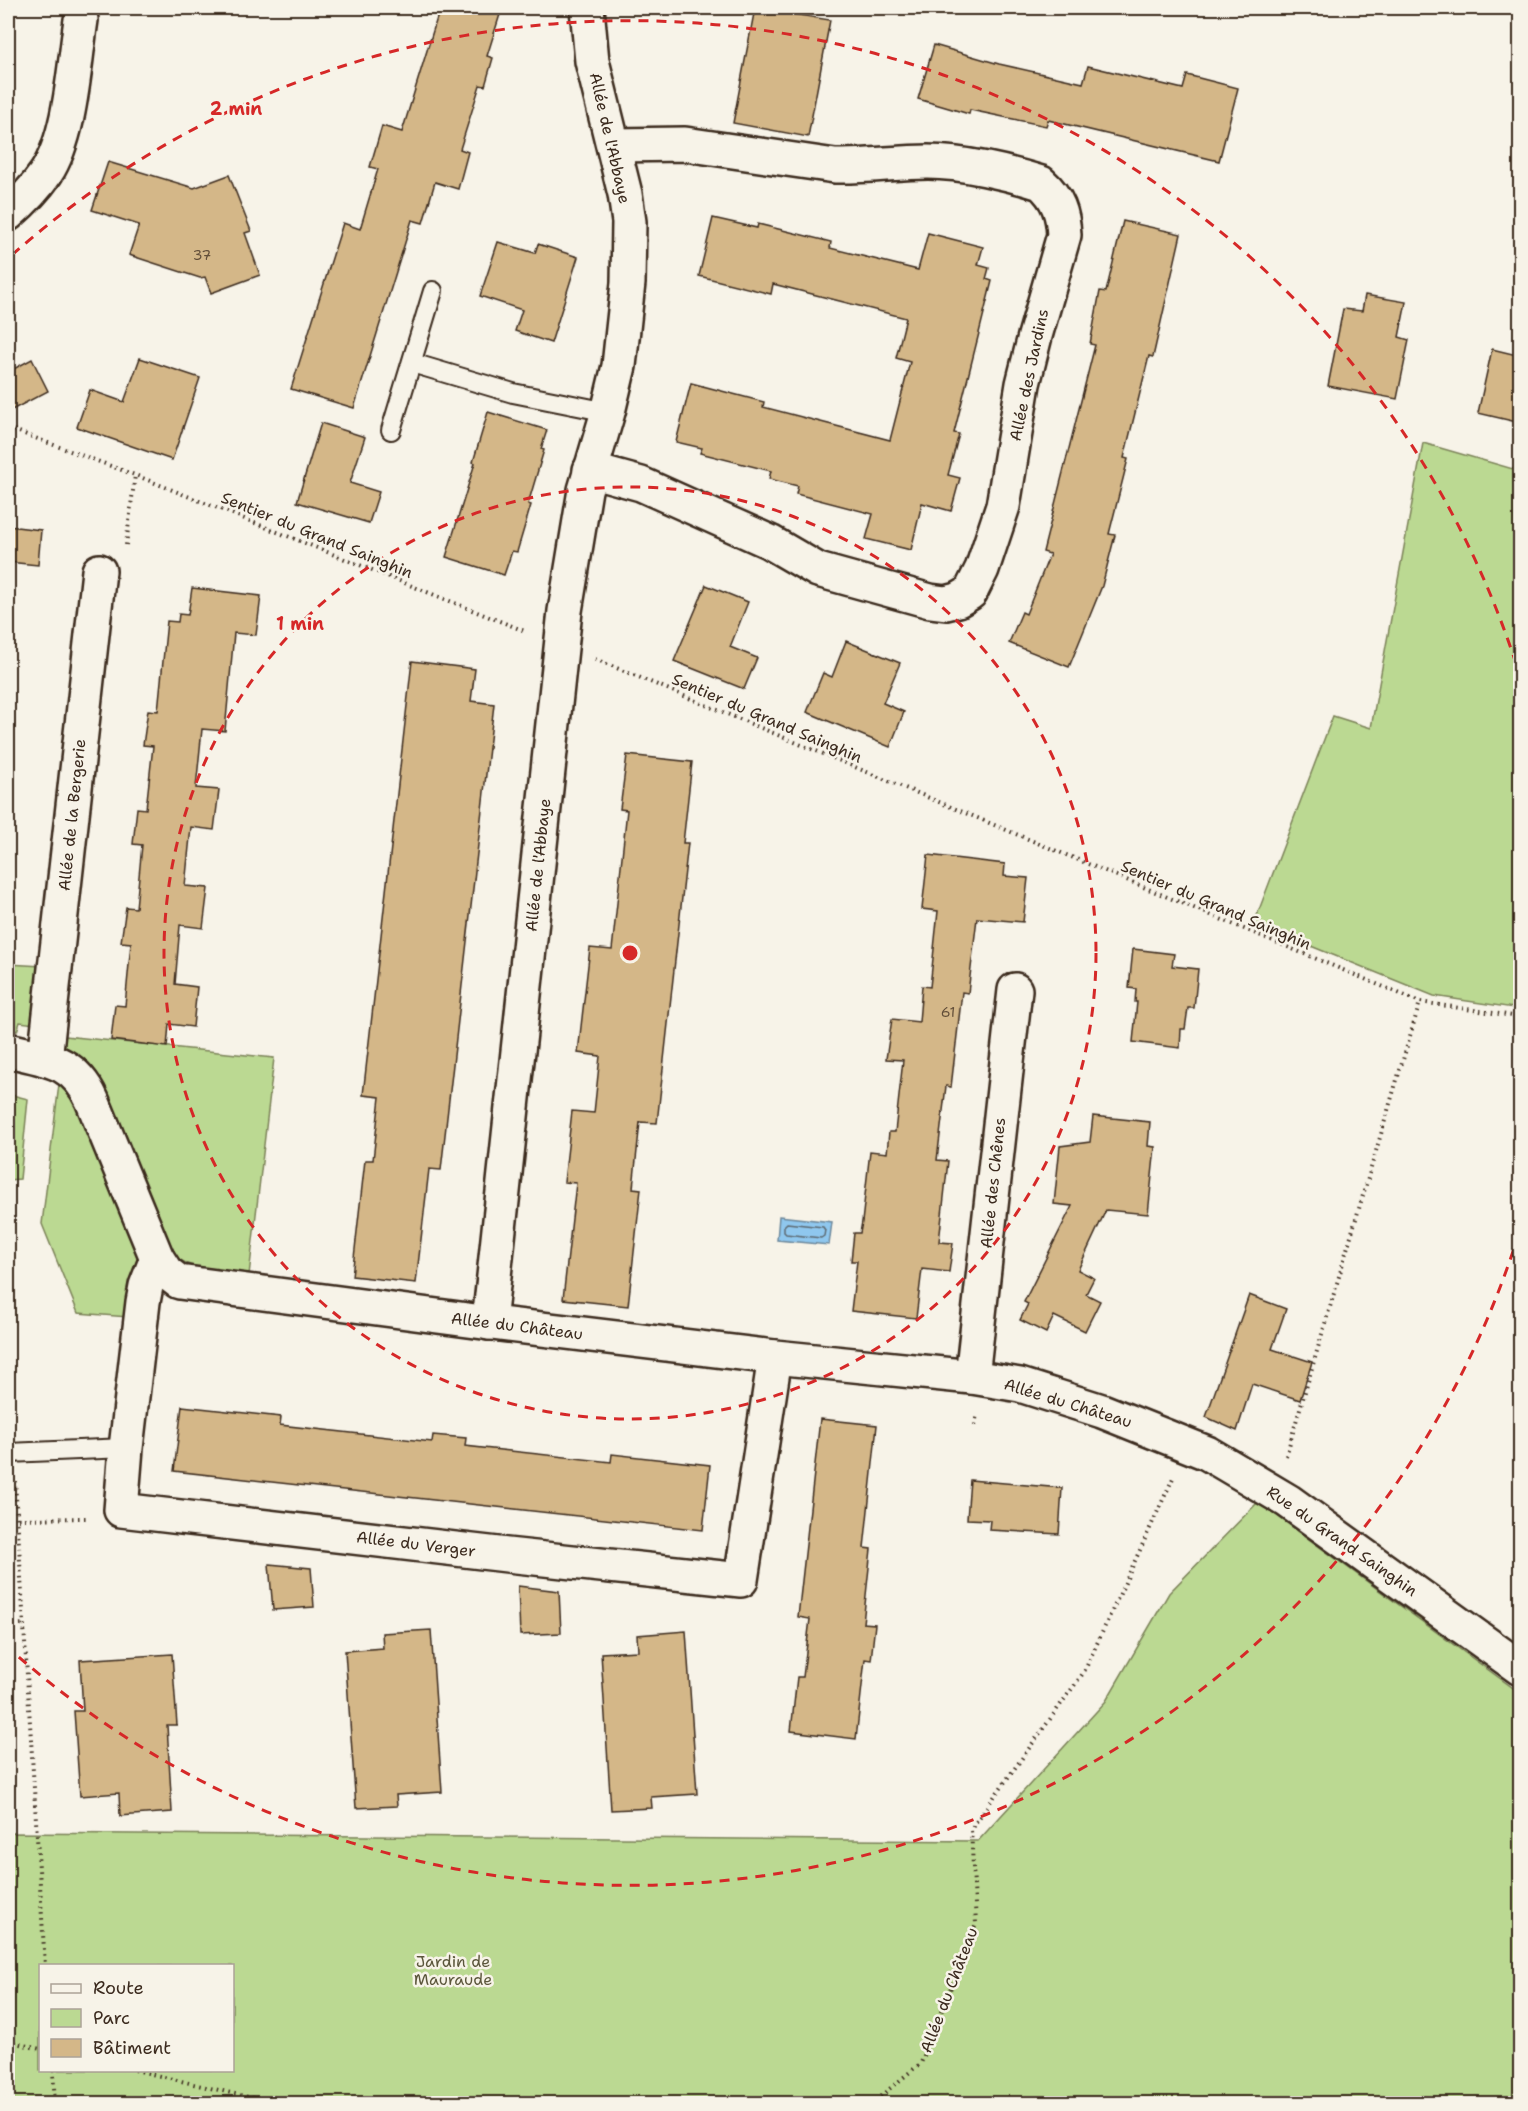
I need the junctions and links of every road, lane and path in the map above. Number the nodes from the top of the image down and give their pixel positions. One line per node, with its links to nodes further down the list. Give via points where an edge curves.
1 (587, 8): 3 (street, Allée de l'Abbaye, via 592,60)
2 (81, 20): 4 (street, via 66,115 55,156 32,191)
3 (614, 145): 7 (street, Allée de l'Abbaye, via 625,194 630,251 621,348); 10 (street, Allée des Jardins, via 685,144 835,166 958,164 1041,183 1059,204 1064,235 1026,373 1004,506 977,581 958,600 930,601 818,570 770,542 640,484)
4 (9, 210)
5 (433, 291): 6 (lane)
6 (412, 363): 7 (lane, via 504,391); 9 (lane)
7 (608, 412): 10 (street, Allée de l'Abbaye)
8 (8, 428): 11 (path, Sentier du Grand Sainghin)
9 (391, 430)
10 (590, 470): 13 (street, Allée de l'Abbaye)
11 (135, 475): 12 (path, via 124,555); 13 (path, Sentier du Grand Sainghin)
12 (99, 571): 18 (street, Allée de la Bergerie)
13 (561, 645): 15 (path, Sentier du Grand Sainghin); 20 (street, Allée de l'Abbaye)
14 (1015, 990): 22 (street, Allée des Chênes)
15 (1420, 1002): 16 (path, Sentier du Grand Sainghin); 27 (path)
16 (1521, 1017)
17 (8, 1050): 18 (street, Allée du Château)
18 (45, 1059): 19 (street, Allée du Château, via 68,1068 87,1090)
19 (157, 1258): 20 (street, Allée du Château, via 179,1282); 25 (street, via 143,1302)
20 (489, 1323): 21 (street, Allée du Château)
21 (775, 1357): 22 (street, Allée du Château); 28 (street, Allée du Verger, via 741,1580)
22 (972, 1377): 23 (street, Allée du Château, via 1020,1385)
23 (1155, 1431): 24 (street, Rue du Grand Sainghin)
24 (1186, 1443): 27 (street, Rue du Grand Sainghin); 40 (path, Allée du Château, via 1084,1672 971,1829 976,1924 921,2063)
25 (126, 1448): 26 (lane); 28 (street)
26 (10, 1453): 29 (path)
27 (1275, 1493): 32 (street, Rue du Grand Sainghin)
28 (121, 1510): 29 (path, via 101,1518)
29 (18, 1519): 30 (path)
30 (25, 1624): 31 (path); 33 (path)
31 (8, 1625)
32 (1521, 1668)
33 (45, 1964)
34 (8, 2041): 35 (path)
35 (39, 2049)
36 (53, 2072): 38 (path)
37 (144, 2072): 39 (path)
38 (55, 2103)
39 (277, 2103)
40 (871, 2103)

